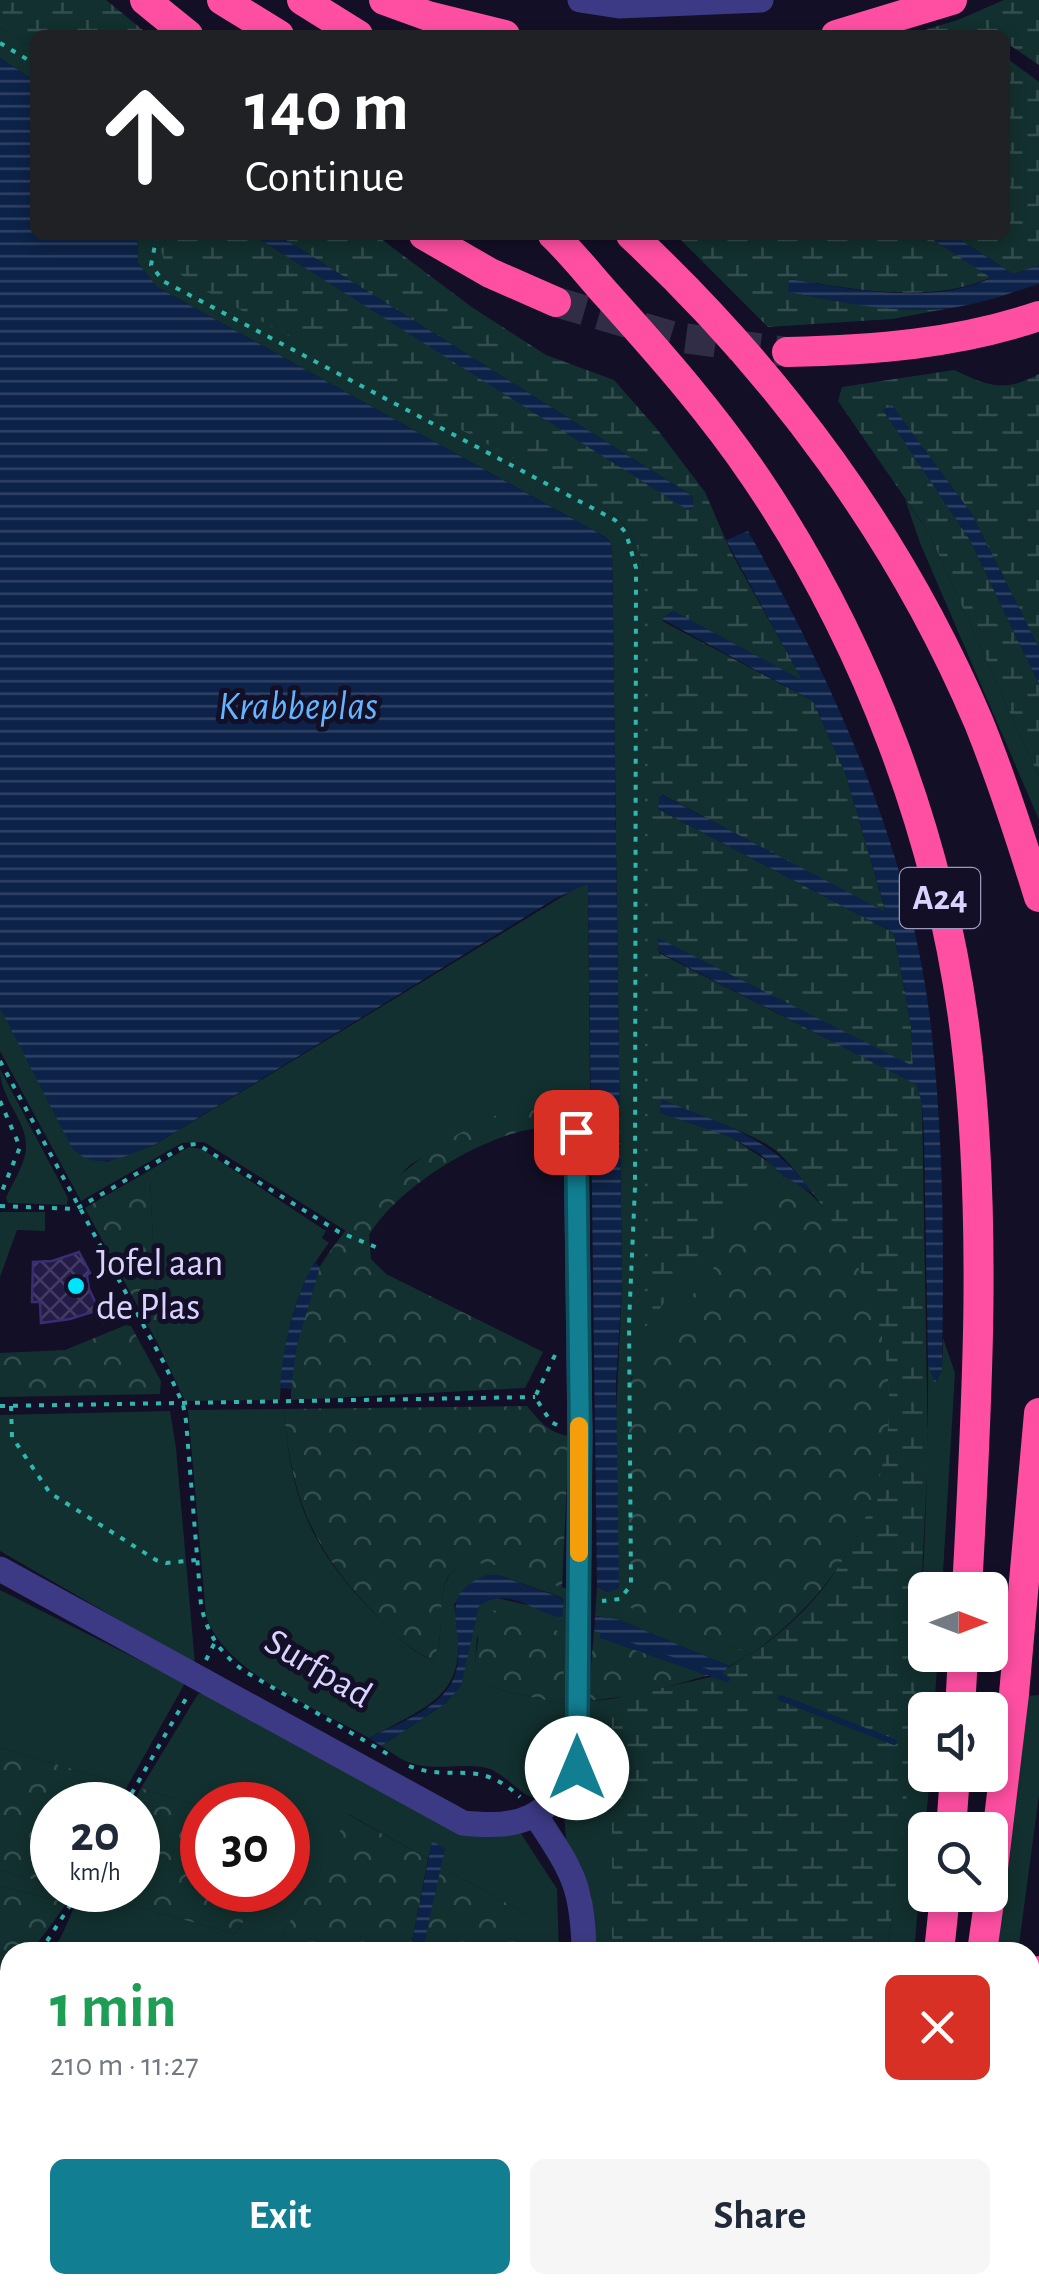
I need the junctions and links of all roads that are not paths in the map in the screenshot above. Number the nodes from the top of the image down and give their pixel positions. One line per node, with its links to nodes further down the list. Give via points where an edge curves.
1 (145, 0): 8 (highway)
2 (222, 0): 9 (highway)
3 (302, 0): 10 (highway)
4 (384, 0): 11 (highway)
5 (580, 0): 6 (street, via 619,6)
6 (761, 0)
7 (952, 0): 12 (highway)
8 (182, 30)
9 (271, 30)
10 (350, 30)
11 (485, 30)
12 (853, 30)
13 (433, 240): 16 (highway)
14 (557, 240): 23 (highway, A24, via 692,392 774,507 862,670 915,811 954,964 975,1142 977,1328)
15 (636, 240): 19 (highway, A24, via 763,374 860,502 979,725)
16 (556, 302)
17 (1039, 316): 18 (highway, via 964,337 870,350)
18 (787, 352)
19 (1039, 897)
20 (576, 1132): 25 (street, via 570,1346 580,1436 577,1768 562,1794)
21 (1039, 1412): 24 (highway)
22 (0, 1569): 25 (street, Surfpad, via 463,1823 492,1826)
23 (968, 1572)
24 (1000, 1812)
25 (536, 1816): 28 (street, via 578,1887)
26 (943, 1912): 29 (highway)
27 (988, 1912): 30 (highway)
28 (584, 1942)
29 (939, 1942)
30 (983, 1942)

